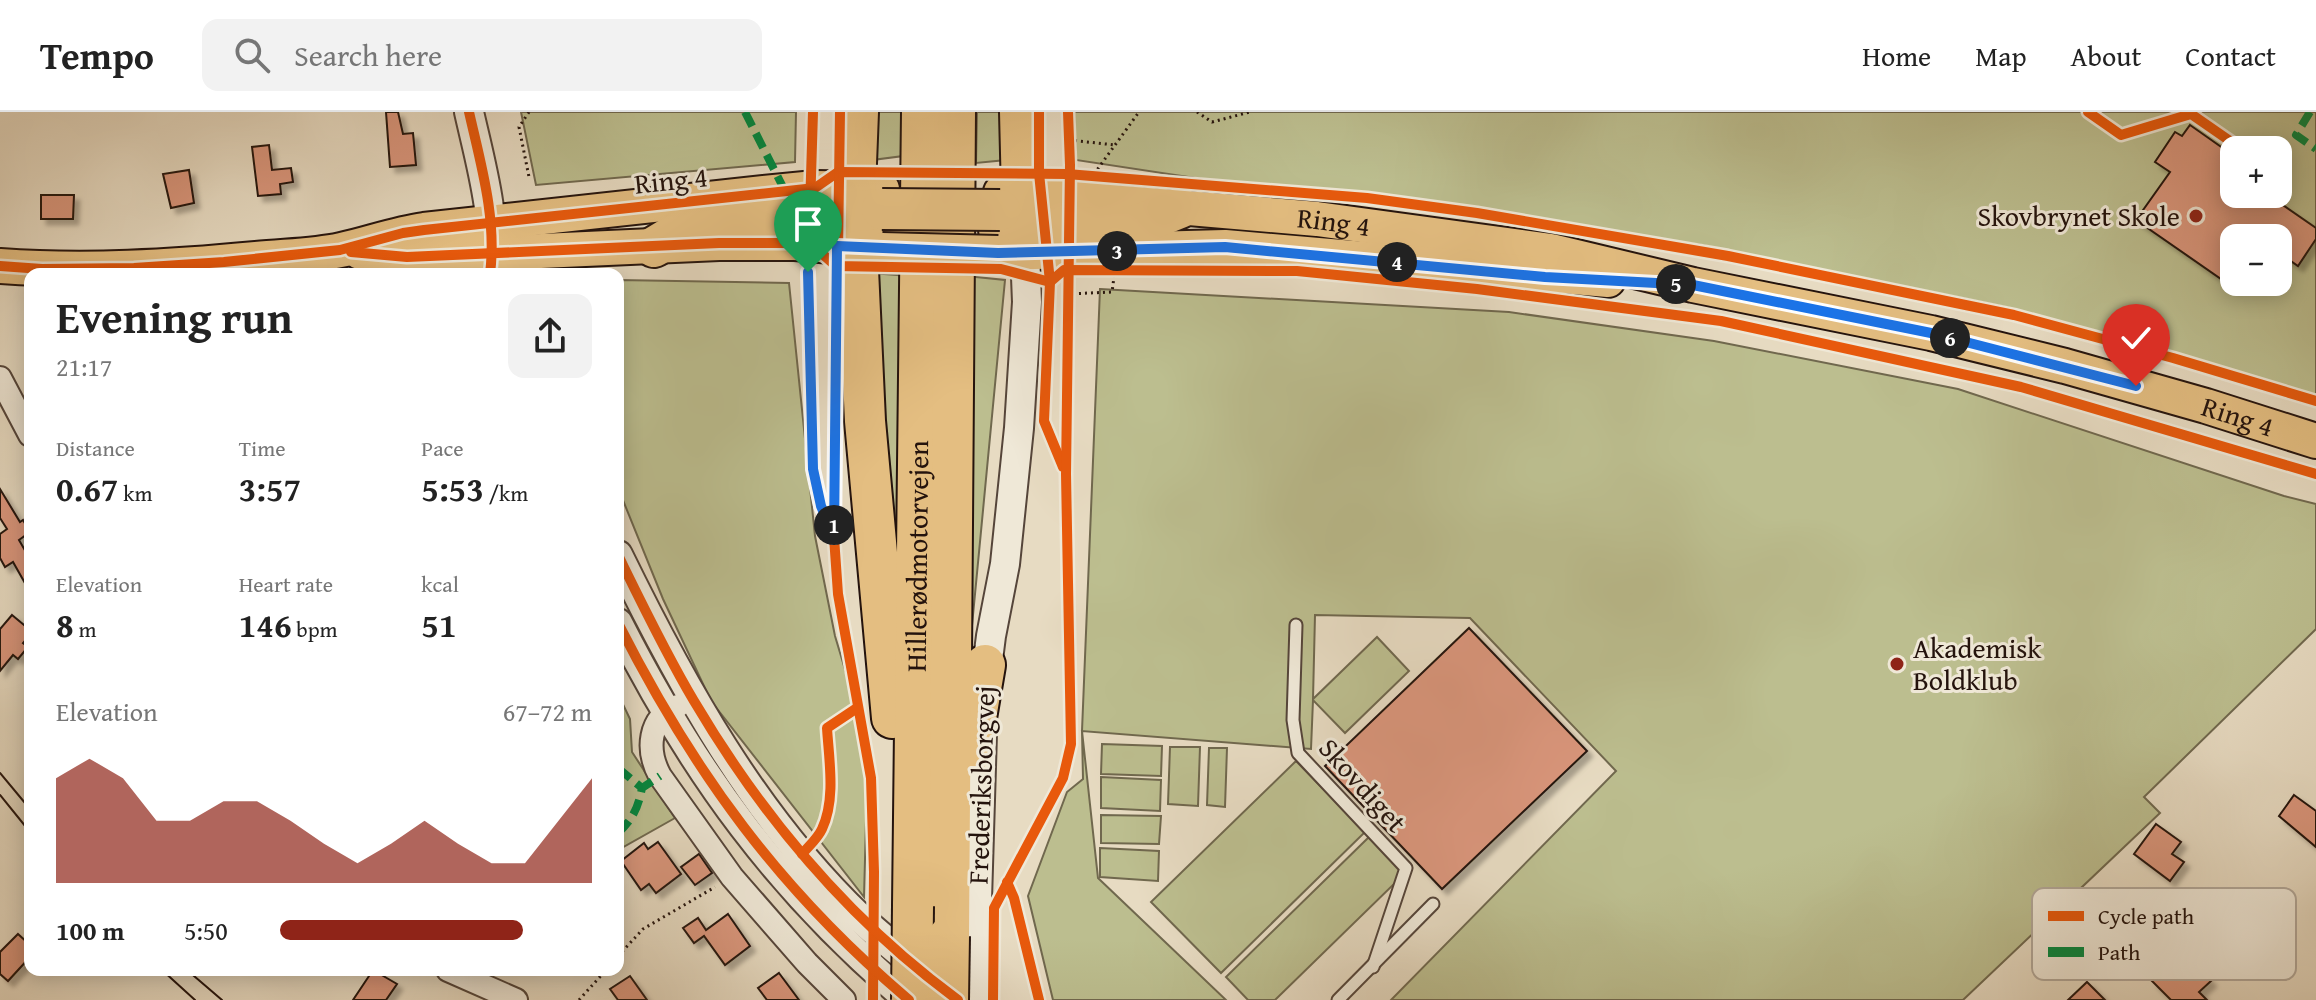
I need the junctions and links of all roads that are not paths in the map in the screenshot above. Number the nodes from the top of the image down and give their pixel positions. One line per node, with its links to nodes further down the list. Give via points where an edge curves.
1 (469, 112): 10 (street)
2 (858, 112): 7 (highway)
3 (922, 112): 26 (highway, Hillerødmotorvejen)
4 (955, 112): 24 (highway, Hillerødmotorvejen)
5 (1020, 112): 8 (highway)
6 (1180, 208): 8 (highway, via 1125,227); 14 (main road, Ring 4, via 1317,219 1551,251)
7 (871, 218): 8 (highway, via 896,229); 9 (highway, via 692,224); 10 (main road, Ring 4, via 785,191); 26 (highway, via 865,421)
8 (1010, 223): 14 (main road, Ring 4, via 1545,277); 21 (street, Frederiksborgvej, via 1027,302 1005,564)
9 (654, 247): 10 (main road)
10 (496, 256): 13 (main road, via 407,257 340,250)
11 (0, 266): 12 (main road)
12 (28, 268)
13 (134, 268)
14 (1693, 285): 17 (main road, Ring 4, via 2065,366)
15 (0, 378): 16 (street)
16 (24, 424)
17 (2316, 441)
18 (624, 567): 22 (street)
19 (1296, 625): 28 (lane, Skovdiget, via 1293,720 1298,753 1406,868)
20 (624, 634): 23 (street)
21 (985, 665): 24 (highway); 27 (street, Frederiksborgvej, via 978,807)
22 (693, 700): 23 (street); 34 (street, via 802,854 860,918)
23 (665, 711): 31 (street, via 652,736 651,760 732,877); 32 (street, via 769,862 832,931)
24 (950, 867): 27 (highway, Hillerødmotorvejen)
25 (1433, 904): 28 (lane, Skovdiget)
26 (913, 906): 32 (highway, Hillerødmotorvejen, bridge)
27 (962, 946): 33 (highway, Hillerødmotorvejen, bridge); 35 (street, Frederiksborgvej)
28 (1373, 967): 36 (lane, Skovdiget)
29 (462, 976): 30 (street)
30 (516, 1000)
31 (844, 1000)
32 (910, 1000)
33 (948, 1000)
34 (958, 1000)
35 (974, 1000)
36 (1338, 1000)

